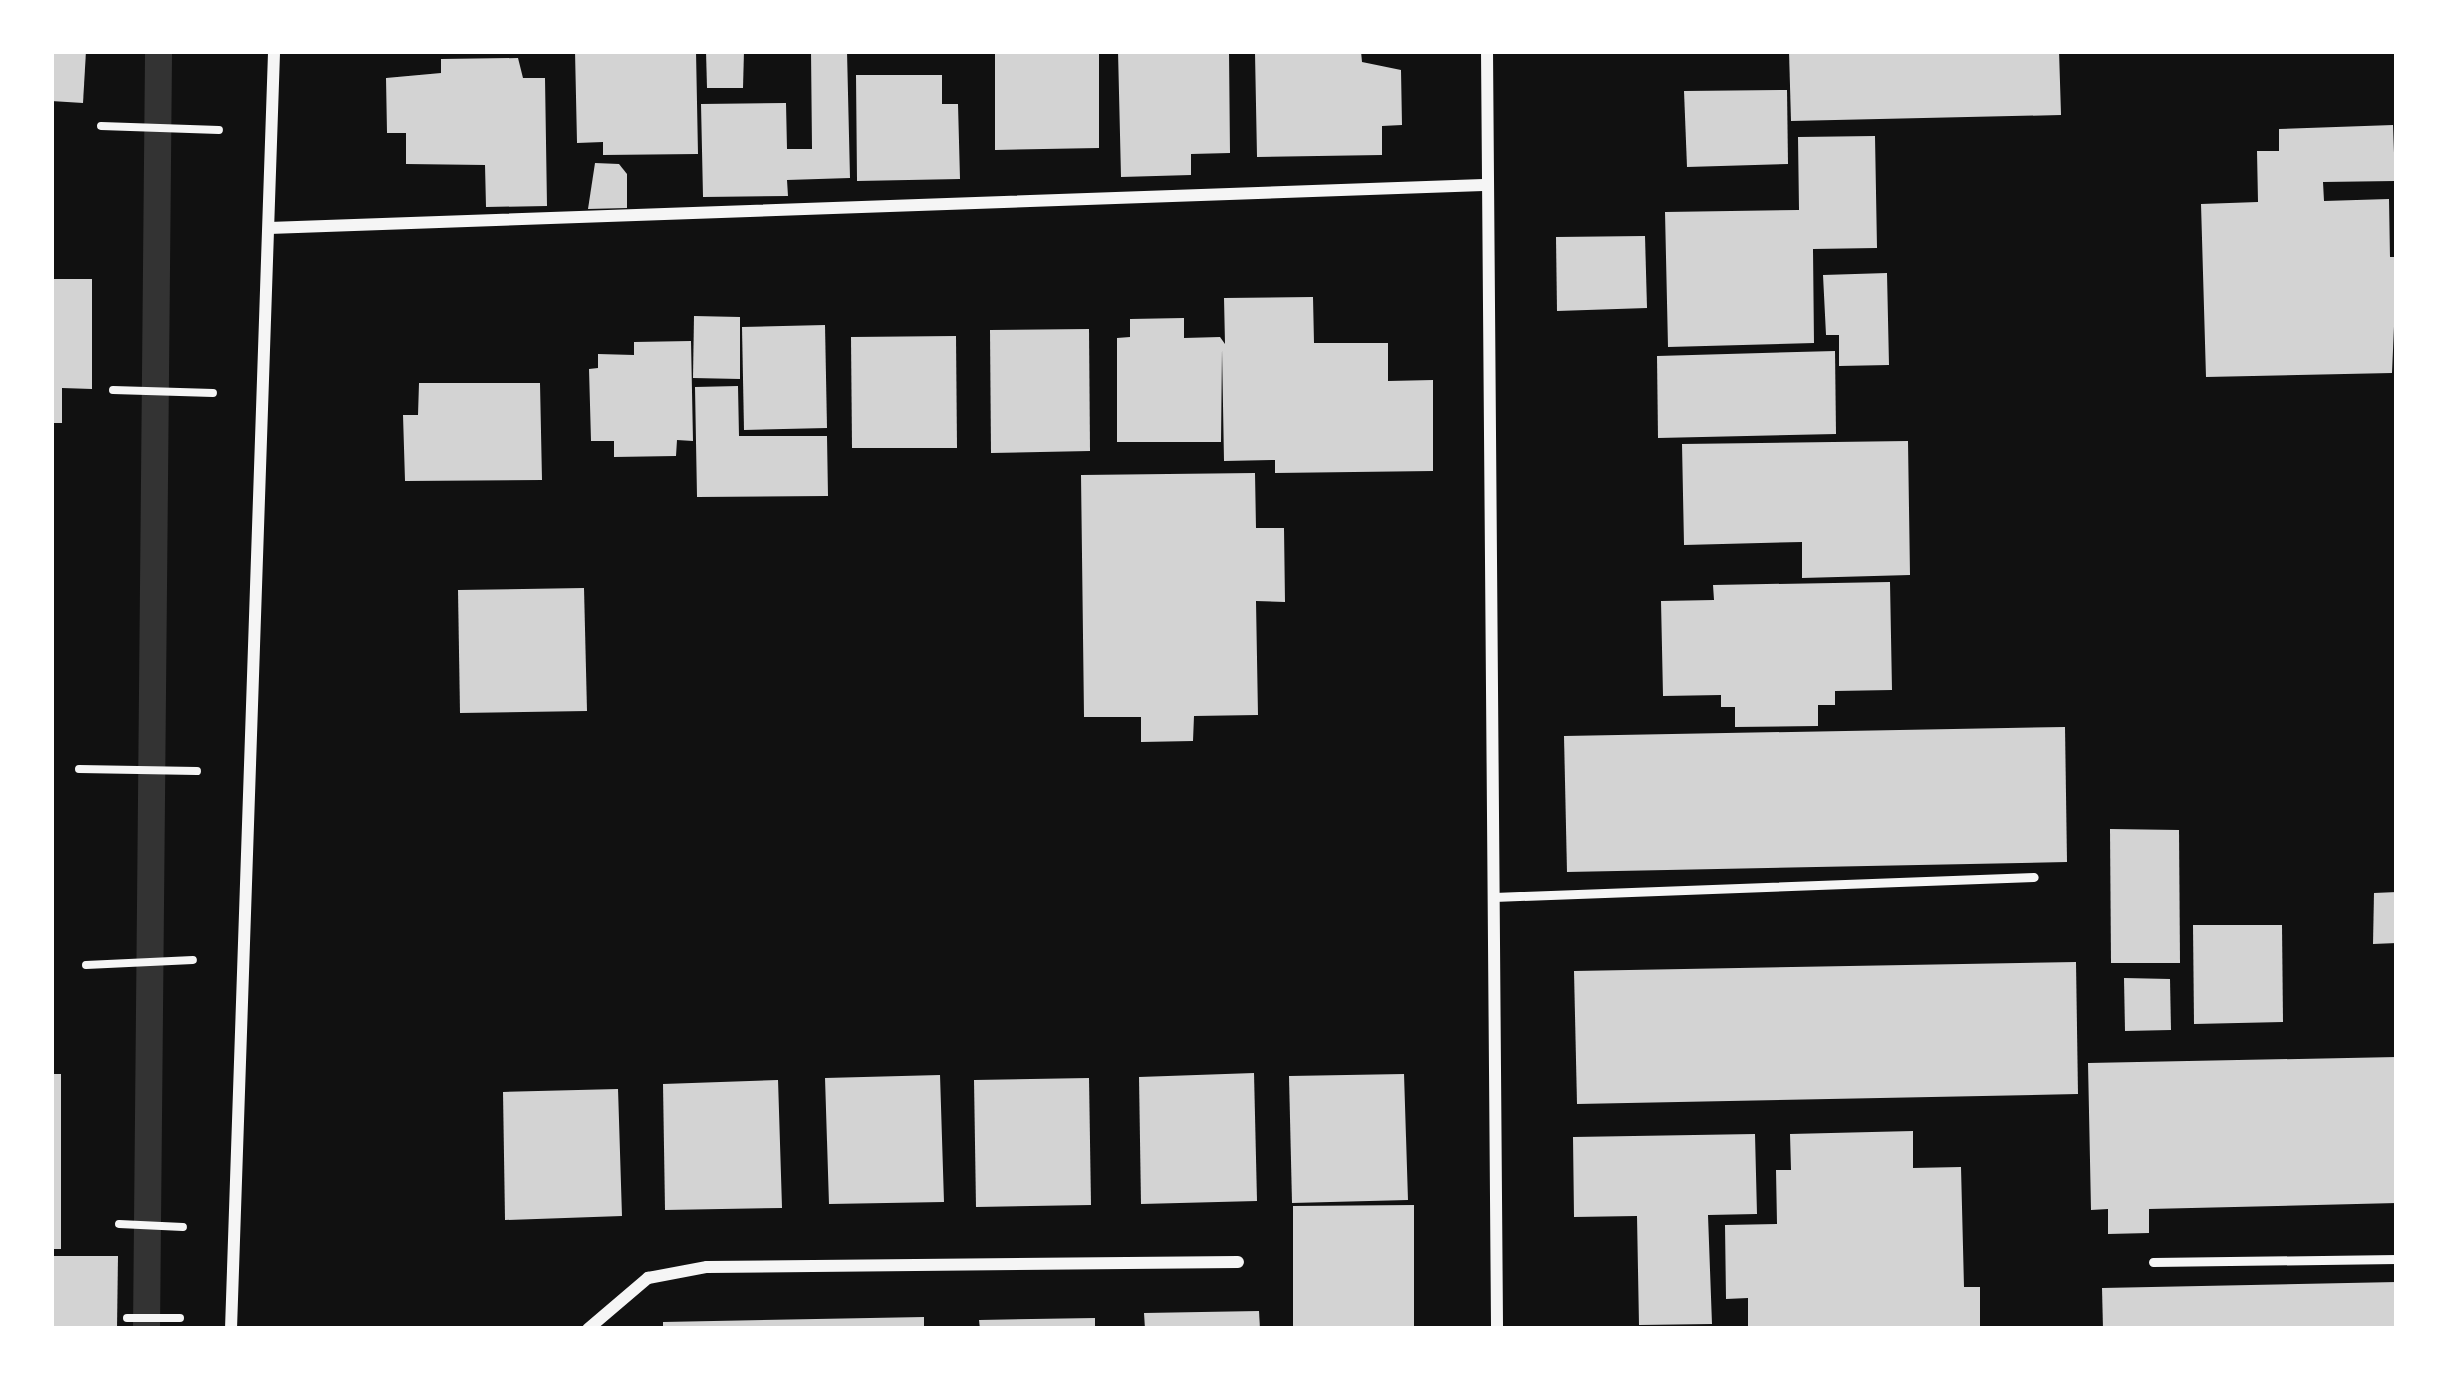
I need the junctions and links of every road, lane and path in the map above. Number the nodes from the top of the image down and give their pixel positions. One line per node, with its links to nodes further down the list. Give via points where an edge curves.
1 (274, 51): 6 (street)
2 (1487, 51): 5 (street)
3 (101, 126): 4 (path)
4 (216, 130)
5 (1483, 185): 6 (street); 12 (street)
6 (269, 228): 22 (street)
7 (113, 390): 8 (path)
8 (206, 393)
9 (79, 769): 10 (path)
10 (197, 771)
11 (2034, 877): 12 (lane)
12 (1494, 897): 24 (street)
13 (197, 960): 14 (path)
14 (86, 965)
15 (118, 1224): 16 (path)
16 (190, 1227)
17 (2397, 1259): 19 (lane)
18 (1238, 1262): 23 (street, via 707,1267 648,1278)
19 (2153, 1262)
20 (128, 1318): 21 (path)
21 (187, 1318)
22 (231, 1329)
23 (588, 1329)
24 (1497, 1329)

